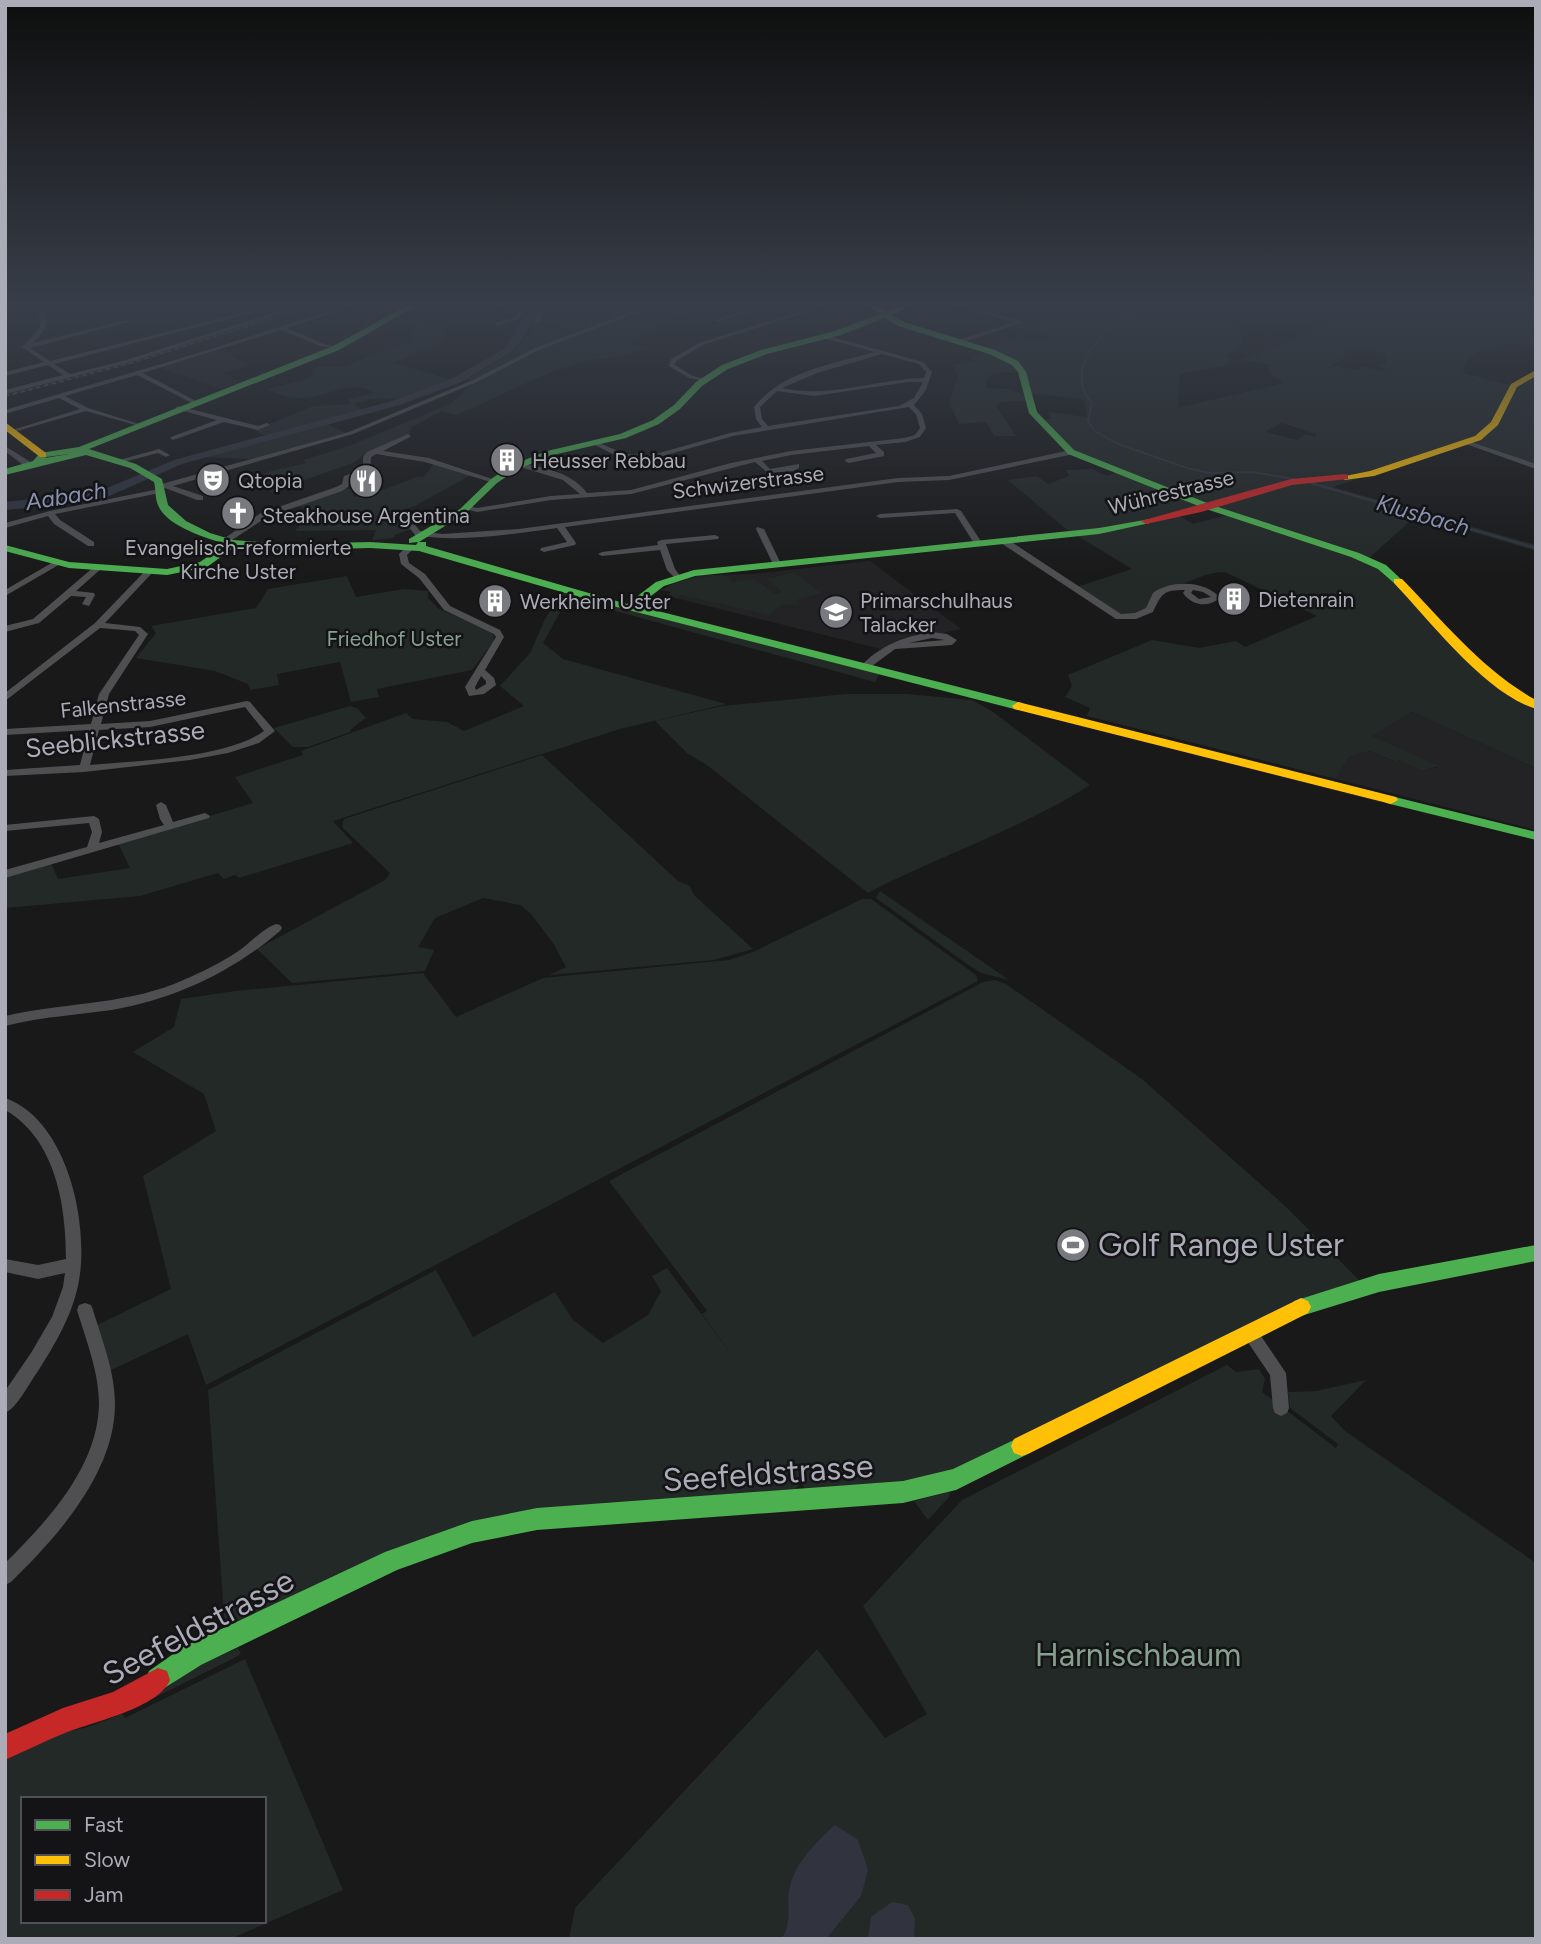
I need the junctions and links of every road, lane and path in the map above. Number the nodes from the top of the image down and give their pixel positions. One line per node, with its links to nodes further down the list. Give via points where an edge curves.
1 (68, 394): 10 (street)
2 (178, 394): 11 (street)
3 (216, 394): 11 (street)
4 (444, 394): 40 (street, via 351,432)
5 (690, 394): 23 (street, via 656,422)
6 (771, 394): 19 (street, via 757,407)
7 (922, 394): 12 (street)
8 (1026, 394): 28 (street, via 1033,412)
9 (1510, 394): 24 (street, Wührestrasse, via 1490,429)
10 (60, 396): 14 (street); 15 (street)
11 (194, 402): 13 (street)
12 (911, 405): 19 (street); 25 (street, via 923,422 922,432 905,440)
13 (178, 408): 16 (street); 20 (street)
14 (86, 409): 18 (street); 20 (street)
15 (5, 412)
16 (222, 420): 17 (street); 22 (street)
17 (250, 425)
18 (9, 428): 31 (street)
19 (766, 428): 23 (street, via 645,457 624,456)
20 (133, 429): 29 (street)
21 (408, 436): 27 (street)
22 (173, 438)
23 (596, 443): 35 (street)
24 (1468, 443): 37 (street); 43 (street, Wührestrasse, via 1371,474 1291,482)
25 (871, 444): 32 (street); 33 (street, via 881,454)
26 (5, 448): 31 (street)
27 (377, 452): 39 (street, via 426,460); 52 (street, via 368,456 367,471 347,478 339,489 264,515)
28 (1070, 452): 43 (street); 48 (street, Schwizerstrasse, via 950,478 898,480)
29 (86, 453): 31 (street); 34 (street)
30 (166, 455): 34 (street, via 159,451)
31 (37, 460): 38 (street)
32 (757, 460): 36 (street, via 768,471); 41 (street, via 637,491)
33 (849, 461)
34 (116, 462): 40 (street, via 133,466)
35 (520, 464): 39 (street); 41 (street, via 566,479)
36 (796, 466)
37 (1536, 467)
38 (5, 470)
39 (495, 481): 44 (street)
40 (159, 484): 42 (street); 45 (street); 52 (street, via 160,502 167,512 195,529)
41 (585, 496): 44 (street)
42 (200, 498)
43 (1209, 507): 53 (street, Wührestrasse, via 1098,531); 77 (street, via 1382,567 1412,592 1485,671)
44 (466, 509): 56 (street)
45 (50, 513): 49 (street); 55 (street)
46 (880, 516): 54 (street, via 957,511)
47 (426, 517): 56 (street, via 408,521 418,533)
48 (559, 525): 56 (street, Schwizerstrasse); 59 (street, via 572,543)
49 (5, 526)
50 (760, 529): 62 (street)
51 (715, 537): 57 (street, via 662,542)
52 (230, 541): 56 (street, via 258,546); 64 (street, via 210,561 195,568)
53 (1004, 541): 54 (street, Wührestrasse); 66 (street, via 1119,617 1150,610 1164,589)
54 (978, 543): 62 (street, Wührestrasse)
55 (91, 544)
56 (415, 544): 70 (street); 75 (street, via 403,554 405,564 422,576 443,605 500,637)
57 (663, 547): 60 (street); 65 (street)
58 (5, 548): 61 (street)
59 (544, 550)
60 (602, 554)
61 (58, 563): 63 (street); 68 (street)
62 (777, 564): 65 (street, Wührestrasse)
63 (98, 568): 64 (street); 67 (street)
64 (150, 571): 71 (street)
65 (677, 577): 70 (street, Wührestrasse, via 653,587)
66 (1190, 589)
67 (69, 593): 69 (street, via 91,595); 72 (street, via 36,621)
68 (5, 594)
69 (86, 604)
70 (629, 607): 74 (street)
71 (99, 625): 76 (street); 78 (street, via 137,629 144,634 110,681)
72 (5, 629)
73 (943, 635): 74 (street, via 892,647)
74 (865, 667): 87 (street)
75 (480, 671)
76 (5, 698)
77 (1536, 705)
78 (95, 728): 79 (street, Falkenstrasse); 80 (street, Falkenstrasse, via 169,722 247,704); 81 (street)
79 (5, 732)
80 (269, 734): 81 (street, Seeblickstrasse, via 195,755)
81 (84, 769): 82 (street, Seeblickstrasse)
82 (5, 773)
83 (161, 805): 85 (street)
84 (205, 816): 85 (street)
85 (170, 826): 88 (street)
86 (5, 828): 88 (street, via 94,819 97,832)
87 (1536, 836)
88 (92, 849): 89 (street)
89 (5, 874)
90 (276, 928): 91 (street, via 254,948 162,993)
91 (5, 1021)
92 (5, 1103): 94 (street, via 28,1118 53,1154 73,1216)
93 (1536, 1253): 97 (street, Seefeldstrasse, via 1364,1285 1300,1307)
94 (74, 1264): 95 (street, via 38,1272); 98 (street, via 64,1308)
95 (5, 1265)
96 (85, 1310): 100 (street, via 101,1363 107,1405 103,1440 88,1471 48,1529)
97 (1250, 1332): 99 (street, via 1278,1373); 101 (street, Seefeldstrasse, via 956,1479 930,1487 537,1519 445,1539 192,1656 119,1703)
98 (5, 1405)
99 (1281, 1408)
100 (5, 1576)
101 (5, 1747)

